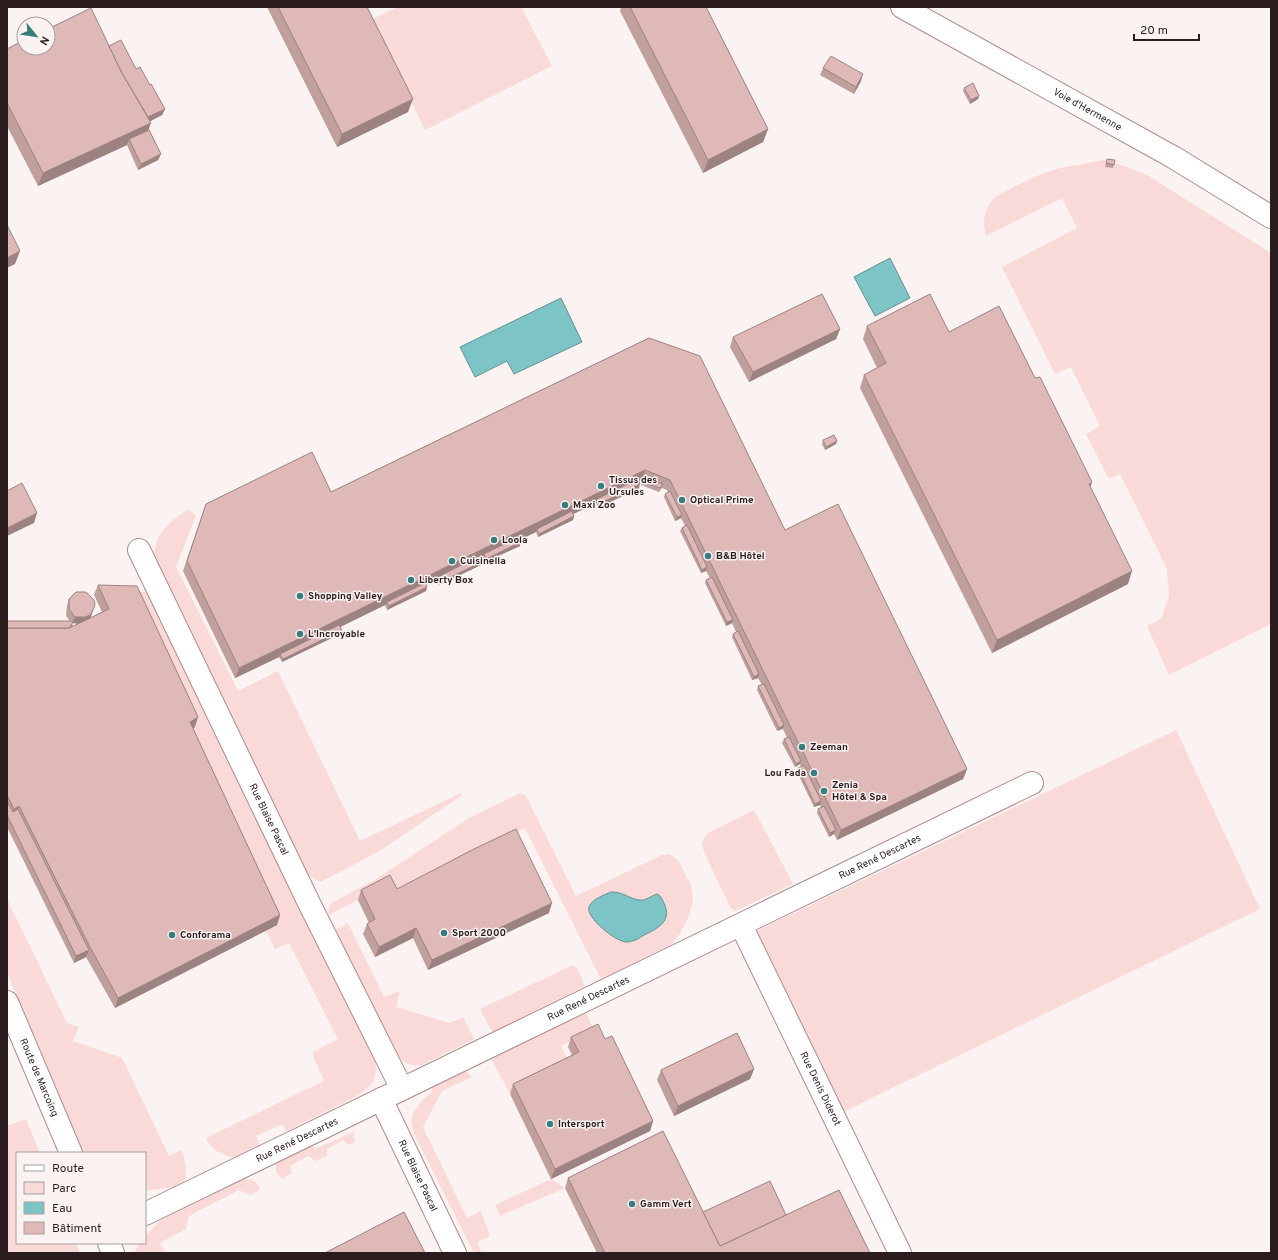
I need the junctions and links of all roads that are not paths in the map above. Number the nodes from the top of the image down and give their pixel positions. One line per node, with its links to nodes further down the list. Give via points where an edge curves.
1 (902, 7): 2 (street, Voie d'Hermenne, via 1169,154)
2 (1271, 217)
3 (138, 550): 7 (street, Rue Blaise Pascal)
4 (1032, 783): 5 (street, Rue René Descartes)
5 (741, 925): 7 (street, Rue René Descartes); 12 (street, Rue Denis Diderot)
6 (7, 1002): 9 (street, Route de Marcoing)
7 (402, 1089): 8 (street, Rue René Descartes)
8 (381, 1099): 10 (street, Rue René Descartes); 11 (street, Rue Blaise Pascal)
9 (71, 1152)
10 (146, 1214)
11 (455, 1253)
12 (900, 1253)

